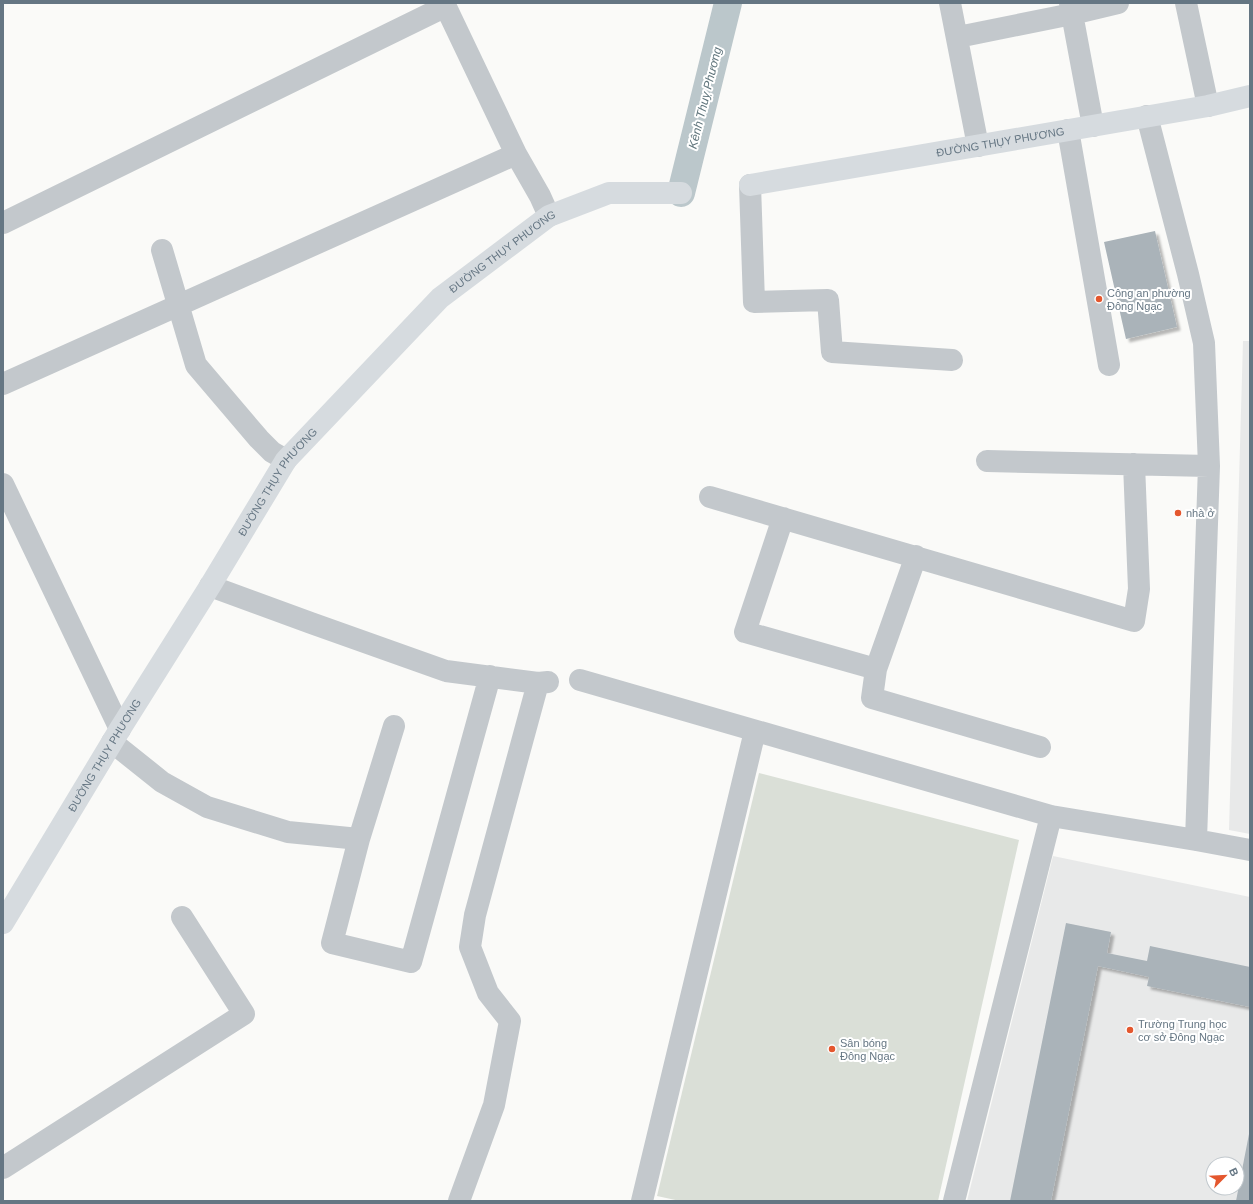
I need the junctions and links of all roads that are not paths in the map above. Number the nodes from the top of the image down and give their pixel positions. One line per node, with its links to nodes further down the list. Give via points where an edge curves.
1 (950, 3): 6 (street)
2 (1118, 3): 5 (street)
3 (1186, 3): 8 (street)
4 (445, 4): 13 (street); 17 (street)
5 (1071, 8): 6 (street); 10 (street)
6 (958, 37): 12 (street)
7 (1250, 96): 8 (main road, ĐƯỜNG THỤY PHƯƠNG)
8 (1208, 106): 9 (main road, ĐƯỜNG THỤY PHƯƠNG)
9 (1148, 116): 10 (main road, ĐƯỜNG THỤY PHƯƠNG); 26 (street, via 1204,342)
10 (1093, 126): 11 (main road, ĐƯỜNG THỤY PHƯƠNG)
11 (1068, 130): 12 (main road, ĐƯỜNG THỤY PHƯƠNG); 21 (street)
12 (978, 146): 14 (main road, ĐƯỜNG THỤY PHƯƠNG)
13 (516, 154): 16 (street); 19 (street)
14 (750, 185): 20 (street, via 754,302 828,300 832,352)
15 (681, 193): 16 (main road, ĐƯỜNG THỤY PHƯƠNG, via 609,193)
16 (549, 216): 23 (main road, ĐƯỜNG THỤY PHƯƠNG, via 440,298)
17 (3, 223)
18 (162, 250): 19 (street)
19 (178, 305): 22 (street); 23 (street, via 196,365 259,439 272,452)
20 (952, 360)
21 (1109, 365)
22 (3, 384)
23 (286, 460): 31 (main road, ĐƯỜNG THỤY PHƯƠNG)
24 (987, 461): 25 (street)
25 (1134, 464): 26 (street); 30 (street, via 1139,589 1134,621)
26 (1209, 466): 41 (street)
27 (3, 484): 37 (street)
28 (710, 497): 29 (street)
29 (783, 518): 30 (street); 32 (street, via 745,632)
30 (916, 556): 32 (street)
31 (210, 586): 33 (street, via 446,670); 37 (main road, ĐƯỜNG THỤY PHƯƠNG)
32 (876, 669): 38 (street, via 872,698)
33 (490, 676): 40 (street, via 411,962 332,942); 46 (street, via 543,683 475,917 470,947 488,993 510,1021 494,1105)
34 (580, 680): 36 (street)
35 (394, 726): 40 (street)
36 (755, 731): 39 (street); 47 (street)
37 (116, 735): 40 (street, via 162,782 207,807 288,832); 44 (main road, ĐƯỜNG THỤY PHƯƠNG)
38 (1040, 747)
39 (1051, 816): 41 (street); 48 (street)
40 (359, 839)
41 (1196, 840): 42 (street)
42 (1250, 850)
43 (182, 917): 45 (street, via 244,1014)
44 (3, 923)
45 (3, 1168)
46 (459, 1201)
47 (642, 1201)
48 (954, 1201)

